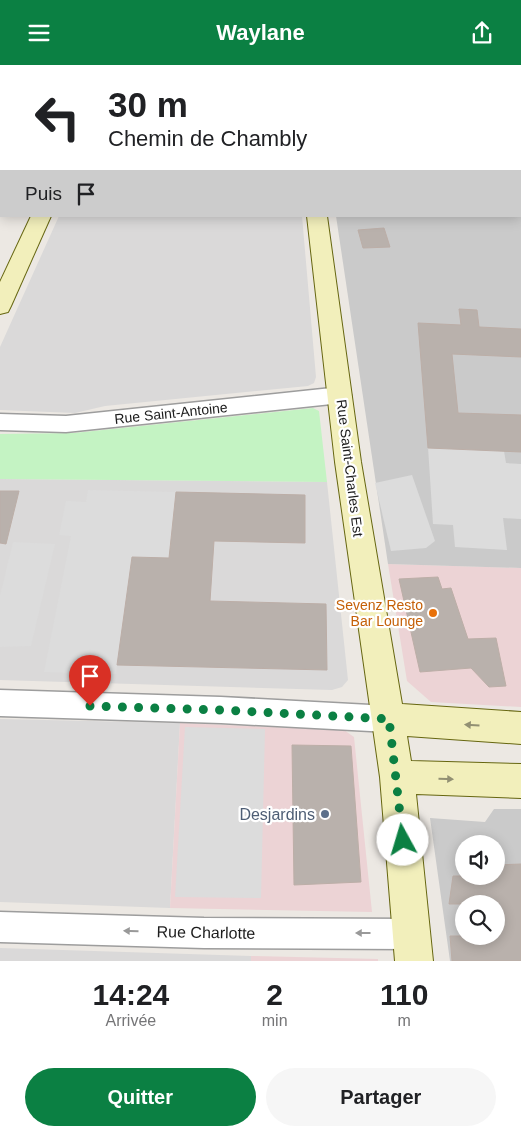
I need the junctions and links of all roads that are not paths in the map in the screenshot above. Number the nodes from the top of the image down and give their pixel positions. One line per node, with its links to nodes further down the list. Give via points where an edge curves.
1 (41, 217): 3 (street)
2 (318, 217): 4 (street, Rue Saint-Charles Est)
3 (0, 306)
4 (341, 395): 5 (street, Rue Saint-Antoine, via 66,424); 7 (street, Rue Saint-Charles Est, via 349,472)
5 (0, 422)
6 (0, 703): 7 (street)
7 (389, 719): 8 (street, one-way to 7); 9 (street, Rue Saint-Charles Est)
8 (521, 728)
9 (397, 777): 10 (street, one-way to 10); 12 (street, Rue Saint-Charles Est)
10 (521, 781)
11 (0, 927): 12 (street, Rue Charlotte, one-way to 11, via 204,933)
12 (413, 947)

